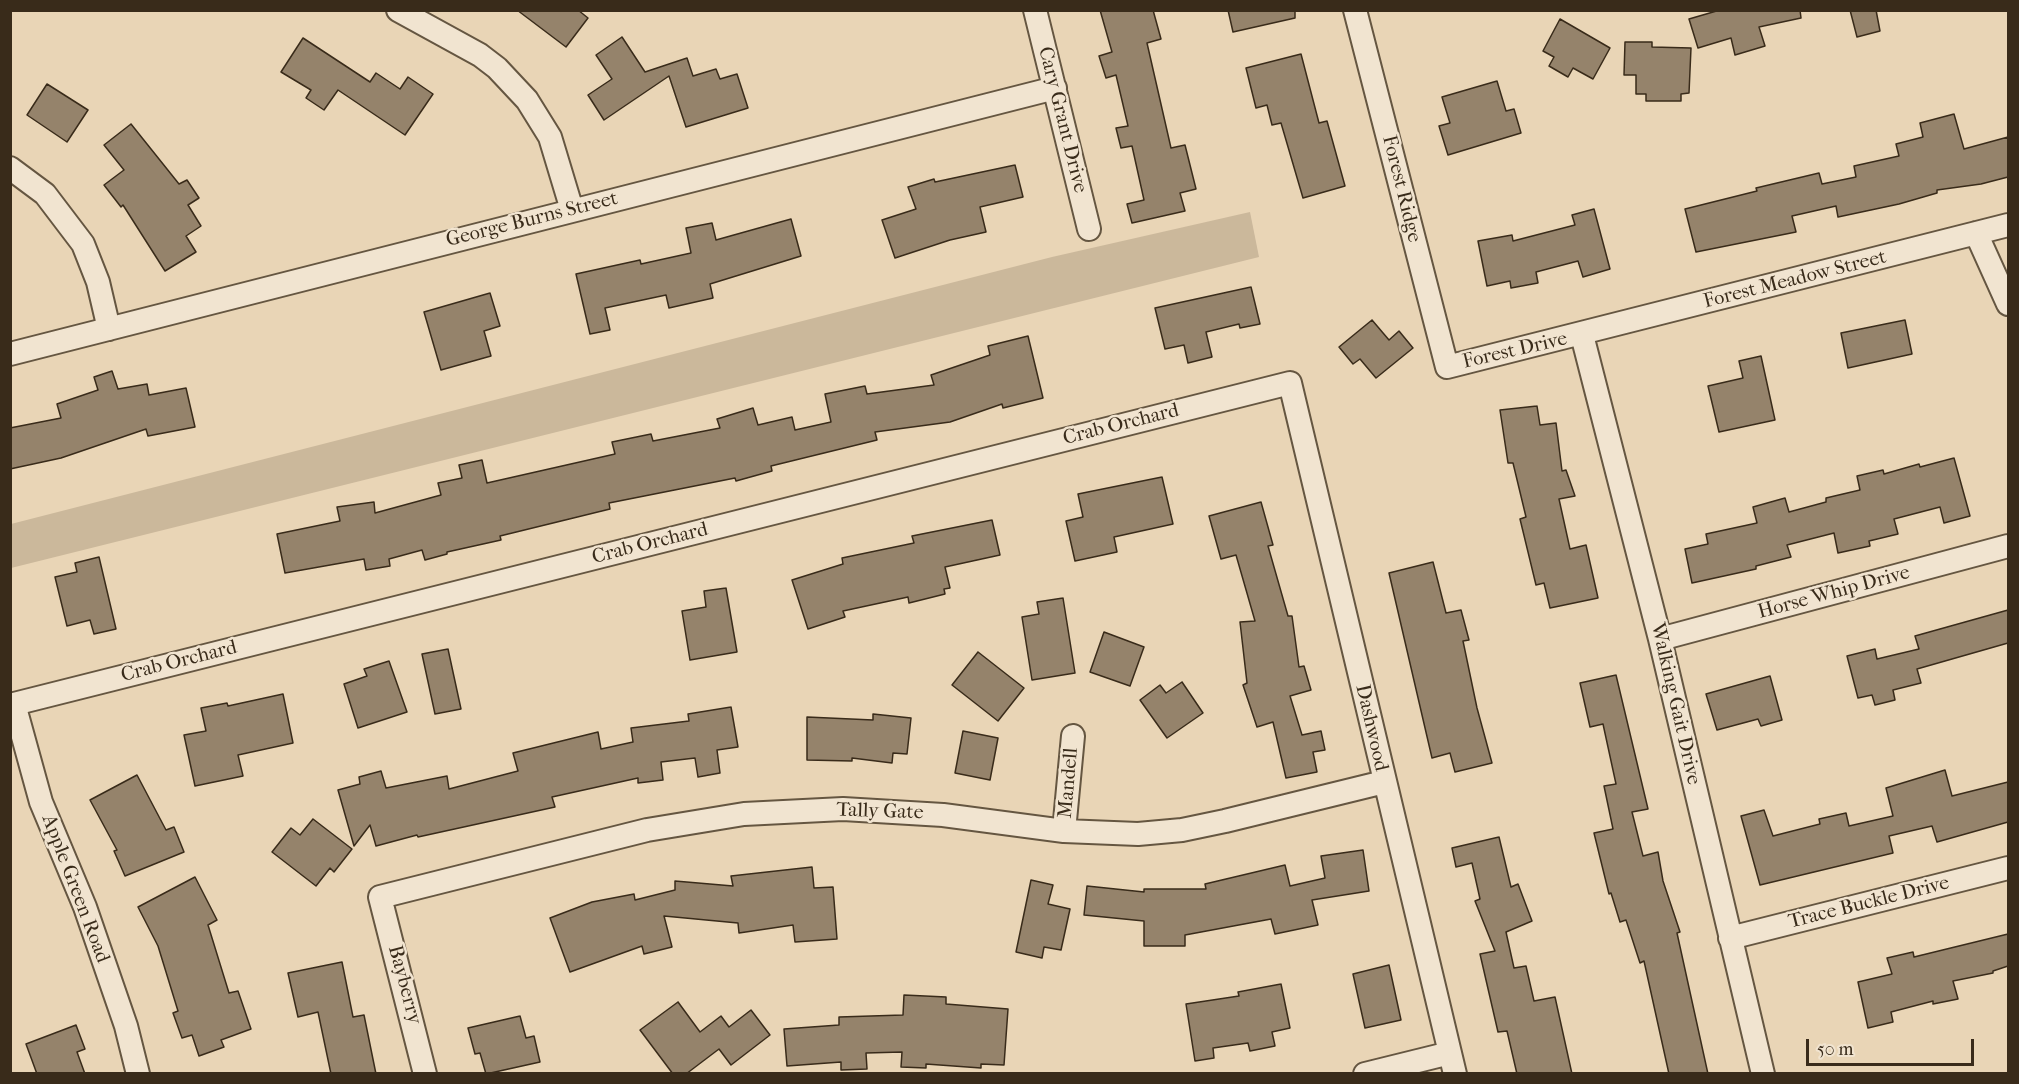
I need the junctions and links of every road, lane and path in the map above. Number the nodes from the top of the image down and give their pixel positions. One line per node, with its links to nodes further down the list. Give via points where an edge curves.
1 (398, 10): 6 (street, via 480,54 520,91 550,137)
2 (1035, 10): 4 (street, Cary Grant Drive)
3 (1355, 10): 14 (street, Forest Ridge)
4 (1055, 88): 6 (street, George Burns Street); 8 (street, Cary Grant Drive)
5 (10, 168): 11 (street, via 45,194 83,244 98,282)
6 (572, 210): 11 (street, George Burns Street)
7 (2008, 225): 9 (street, Forest Meadow Street)
8 (1089, 229)
9 (1976, 233): 10 (street); 12 (street, Forest Meadow Street)
10 (2008, 304)
11 (109, 329): 13 (street, George Burns Street)
12 (1582, 335): 14 (street, Forest Drive); 17 (street, Walking Gait Drive)
13 (10, 354)
14 (1447, 367)
15 (1290, 383): 18 (street, Crab Orchard); 20 (street, Dashwood)
16 (2008, 546): 17 (street, Horse Whip Drive)
17 (1660, 639): 24 (street, Walking Gait Drive)
18 (12, 704): 26 (street, Apple Green Road, via 41,802 85,907 126,1026)
19 (1073, 736): 21 (street, Mandell)
20 (1384, 782): 21 (street, Tally Gate, via 1182,830 1138,834); 25 (street, Dashwood)
21 (1064, 831): 23 (street, Tally Gate, via 943,815 843,809 744,814 647,830)
22 (2008, 868): 24 (street, Trace Buckle Drive)
23 (380, 897): 27 (street, Bayberry)
24 (1730, 938): 29 (street, Walking Gait Drive)
25 (1453, 1063): 28 (street)
26 (138, 1074)
27 (425, 1074)
28 (1365, 1074)
29 (1763, 1074)

